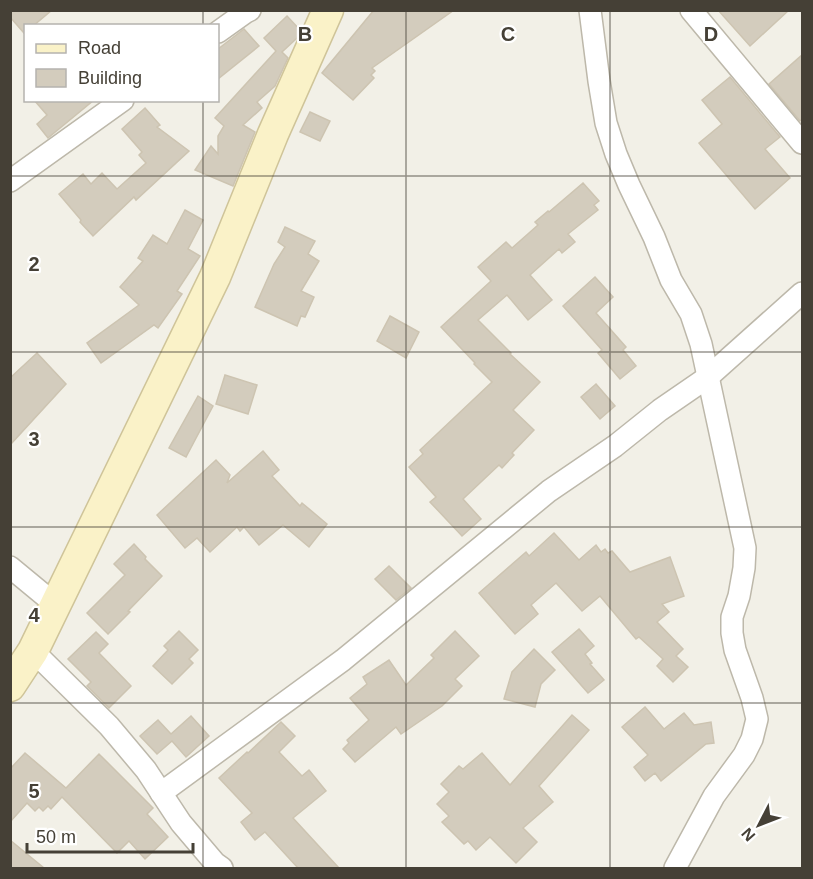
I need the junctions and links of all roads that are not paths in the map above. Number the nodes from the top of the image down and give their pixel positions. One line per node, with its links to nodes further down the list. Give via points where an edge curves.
1 (250, 10): 5 (street)
2 (328, 10): 12 (main road, via 215,277)
3 (590, 10): 10 (street, via 606,123 671,280 691,314)
4 (691, 10): 7 (street)
5 (219, 31)
6 (120, 102): 8 (street)
7 (802, 143)
8 (10, 181)
9 (802, 293): 10 (street)
10 (708, 377): 15 (street, via 549,490 343,660); 17 (street, via 745,548 732,633 757,718 744,755 714,796)
11 (10, 567): 12 (street)
12 (56, 605): 13 (main road)
13 (33, 651): 14 (main road); 15 (street, via 109,726)
14 (10, 686)
15 (161, 793): 16 (street, via 181,823)
16 (222, 868)
17 (675, 868)

